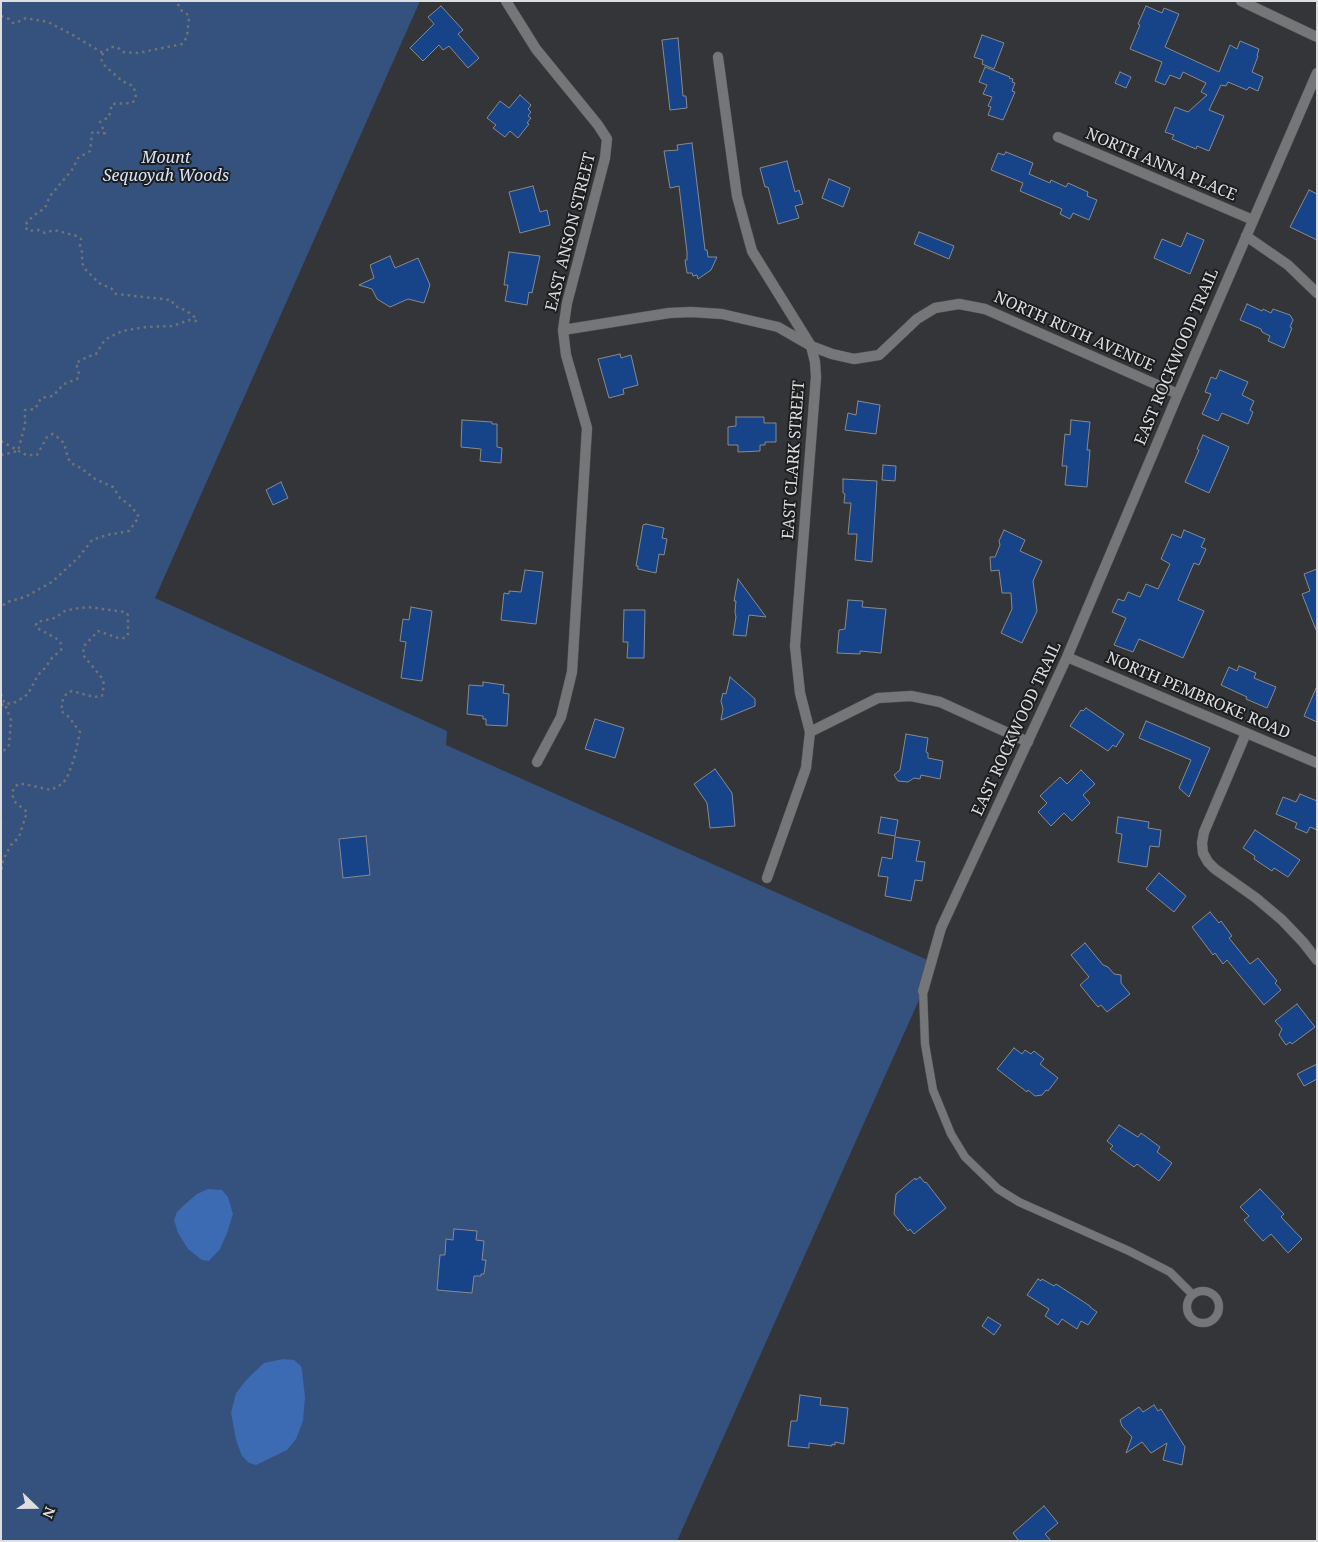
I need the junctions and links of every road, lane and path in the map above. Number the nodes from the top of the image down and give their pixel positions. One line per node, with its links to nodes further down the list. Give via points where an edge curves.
1 (176, 1): 6 (path, via 189,18 185,42 138,53 114,47)
2 (506, 1): 13 (street, EAST ANSON STREET, via 536,49 607,139 605,158 567,303)
3 (1241, 1): 5 (street)
4 (1, 16): 6 (path, via 13,23 26,18 48,22)
5 (1317, 37)
6 (103, 53): 17 (path, via 103,64 132,86 135,100 112,104 109,117 100,122 105,133 92,133 90,151 78,158 45,208 33,216 26,227 29,231 45,233 54,230 77,236 81,239 82,263 86,270 118,295 171,300 174,306 197,319 173,326 122,331 108,338 96,354 76,363 77,379 64,384 53,396 41,398 35,409 25,410 25,425)
7 (718, 57): 14 (street, EAST CLARK STREET, via 737,196 752,251)
8 (1317, 73): 10 (street, EAST ROCKWOOD TRAIL)
9 (1058, 137): 10 (street, NORTH ANNA PLACE)
10 (1253, 220): 11 (street, EAST ROCKWOOD TRAIL)
11 (1246, 236): 12 (street, via 1288,265); 15 (street, EAST ROCKWOOD TRAIL)
12 (1317, 293)
13 (564, 330): 14 (street, NORTH RUTH AVENUE, via 669,313 722,314 778,326); 28 (street, EAST ANSON STREET, via 566,355 587,428 581,535 572,672 561,716)
14 (810, 346): 15 (street, NORTH RUTH AVENUE, via 854,359 879,354 917,319 936,308 959,304 985,309); 24 (street, EAST CLARK STREET, via 816,377 795,646 800,693)
15 (1178, 394): 20 (street, EAST ROCKWOOD TRAIL)
16 (1, 441): 17 (path)
17 (18, 451): 18 (path); 19 (path, via 26,455 37,454 47,438 56,435 64,442 71,463 95,480 113,487 139,517 130,531 92,540 52,582)
18 (1, 455)
19 (1, 607)
20 (1067, 657): 25 (street, NORTH PEMBROKE ROAD); 26 (street, EAST ROCKWOOD TRAIL)
21 (1, 694): 23 (path)
22 (1, 704): 23 (path)
23 (6, 704): 27 (path, via 11,732 8,748); 30 (path, via 28,694 38,675 61,650 59,640 37,628 37,622 55,618 65,611 88,607 128,615 125,638 98,631 84,646 83,654 102,678 102,696 72,691 63,699 61,711 69,716 80,732 66,778 51,790 24,784 14,788 14,801 27,812 18,837 3,860)
24 (810, 732): 26 (street, via 878,698 911,696 940,702); 31 (street, EAST CLARK STREET, via 806,768)
25 (1246, 733): 29 (street, NORTH PEMBROKE ROAD); 32 (street, via 1204,832 1203,853 1215,869 1282,920)
26 (1028, 742): 33 (street, EAST ROCKWOOD TRAIL, via 941,928)
27 (1, 754)
28 (537, 762)
29 (1317, 763)
30 (1, 875)
31 (767, 878)
32 (1317, 960)
33 (923, 991): 34 (lane, EAST ROCKWOOD TRAIL, via 925,1044 933,1090 951,1134 965,1157 998,1189 1019,1202 1170,1272)
34 (1192, 1294): 34 (lane, via 1186,1304 1187,1314 1194,1322 1209,1324 1216,1318 1220,1307 1215,1295 1204,1290)

